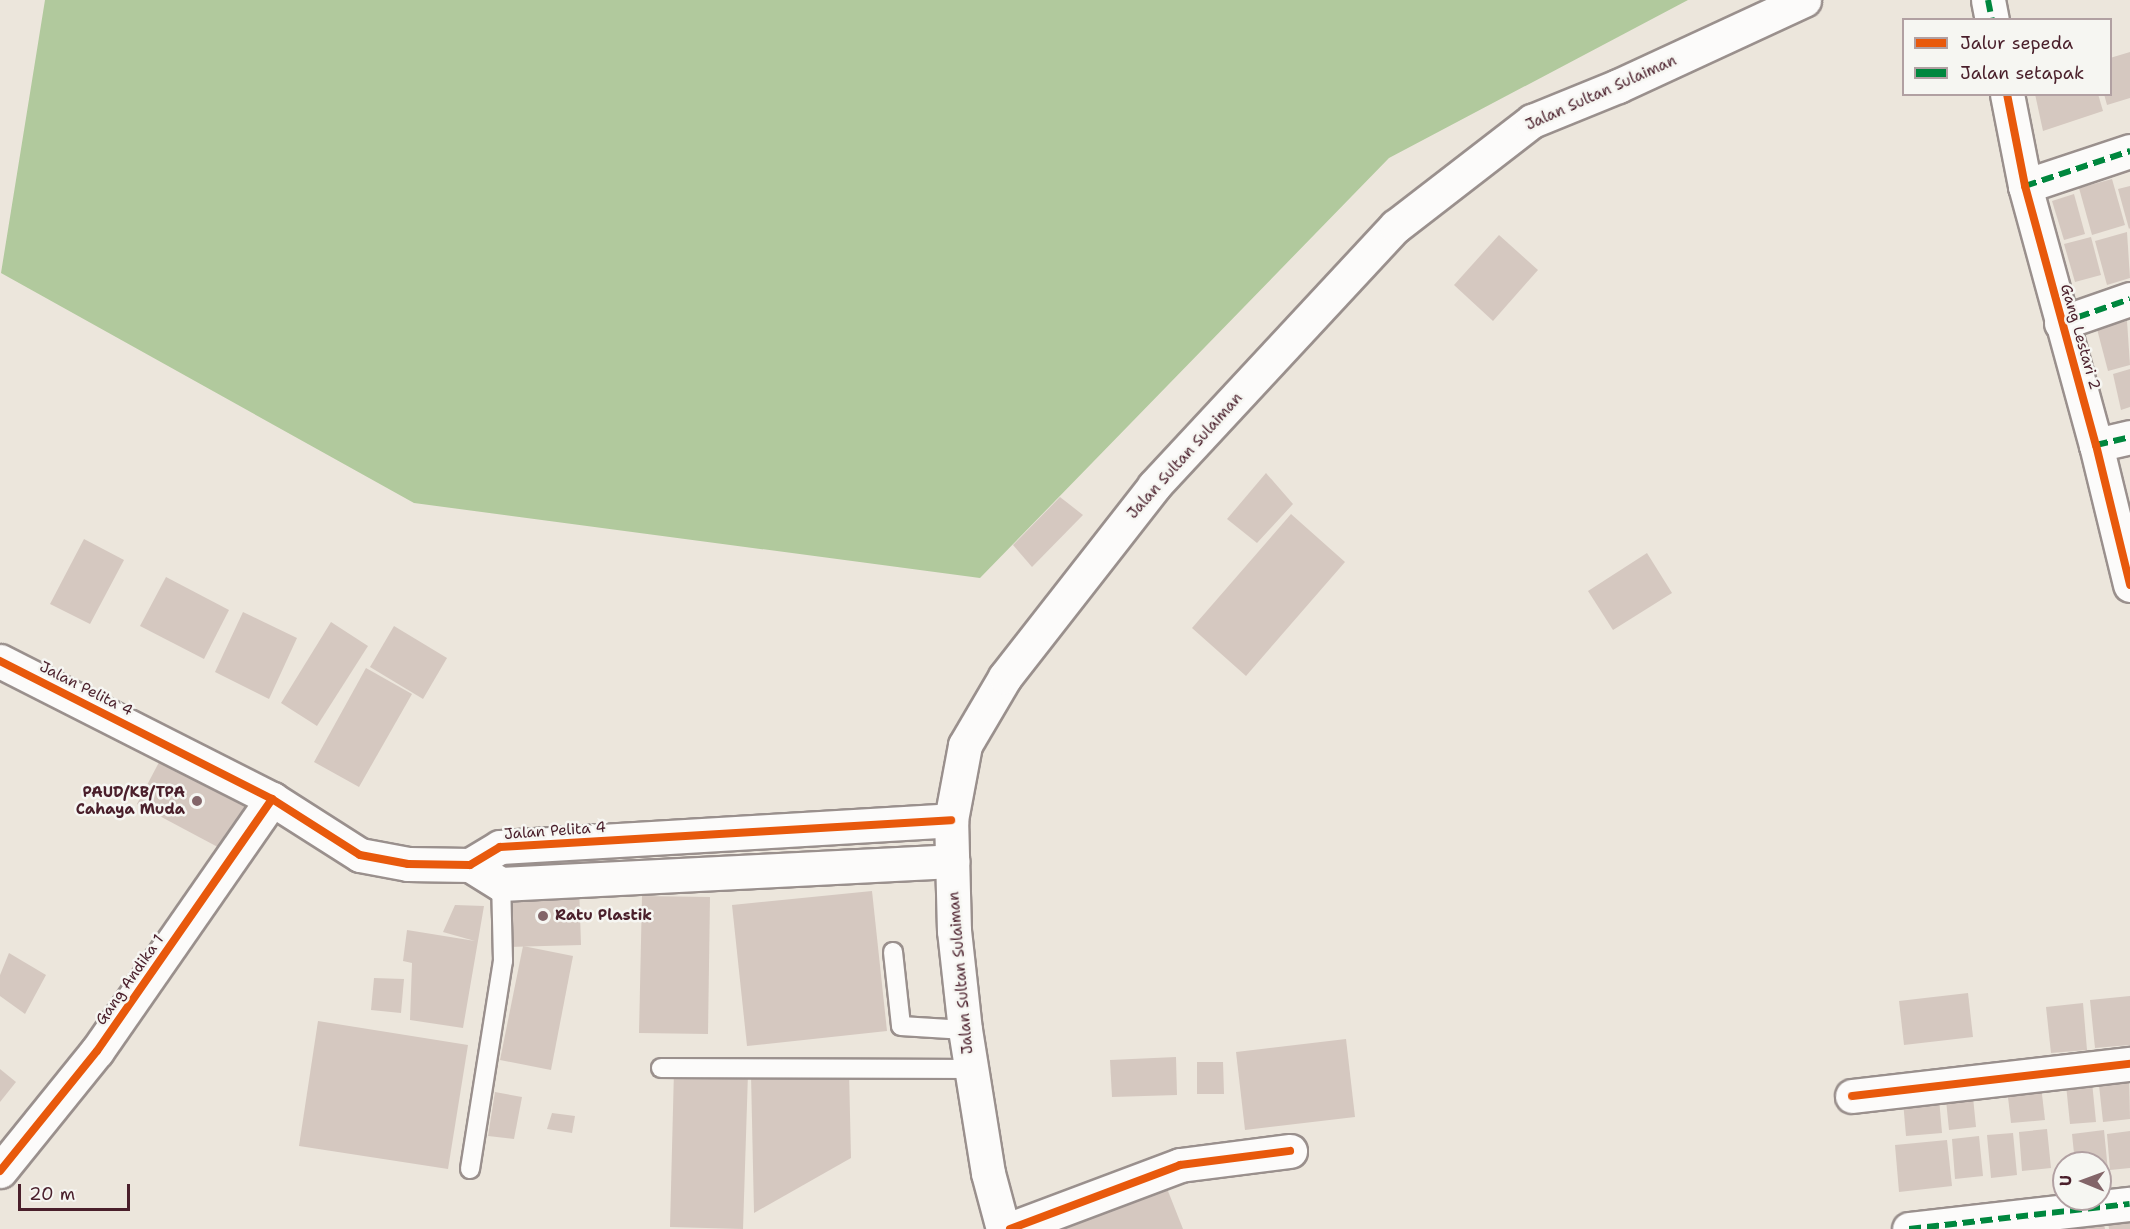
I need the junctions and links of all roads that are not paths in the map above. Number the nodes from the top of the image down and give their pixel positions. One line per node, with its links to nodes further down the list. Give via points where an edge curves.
1 (1804, 0): 14 (street, Jalan Sultan Sulaiman, via 1532,121 1396,226 1154,486 1005,677 965,745)
2 (1988, 0): 3 (street)
3 (1992, 18)
4 (2007, 96): 6 (street, Gang Lestari 2)
5 (2130, 151): 6 (street)
6 (2025, 186): 8 (street, Gang Lestari 2)
7 (2130, 299): 8 (street)
8 (2061, 323): 10 (street, Gang Lestari 2)
9 (2130, 437): 10 (street)
10 (2096, 445): 11 (street, Gang Lestari 2)
11 (2130, 585)
12 (0, 661): 13 (street, Jalan Pelita 4)
13 (272, 799): 17 (street, Jalan Pelita 4, via 360,855 408,864); 27 (street, Gang Andika 1, via 97,1052)
14 (951, 820): 15 (street, Jalan Pelita 4); 16 (street, Jalan Sultan Sulaiman)
15 (500, 847): 17 (street, Jalan Pelita 4); 18 (lane)
16 (952, 861): 18 (street); 20 (street, Jalan Sultan Sulaiman, via 954,931)
17 (470, 865): 18 (street)
18 (501, 884): 26 (lane, via 503,961)
19 (893, 952): 20 (lane, via 901,1026)
20 (965, 1030): 23 (street, Jalan Sultan Sulaiman)
21 (2130, 1064): 24 (street)
22 (661, 1068): 23 (lane)
23 (970, 1069): 29 (street, Jalan Sultan Sulaiman, via 988,1173)
24 (1852, 1096)
25 (1290, 1152): 30 (street, via 1180,1165)
26 (470, 1169)
27 (0, 1171)
28 (2130, 1204): 31 (street)
29 (1003, 1229)
30 (1010, 1229)
31 (1909, 1229)

